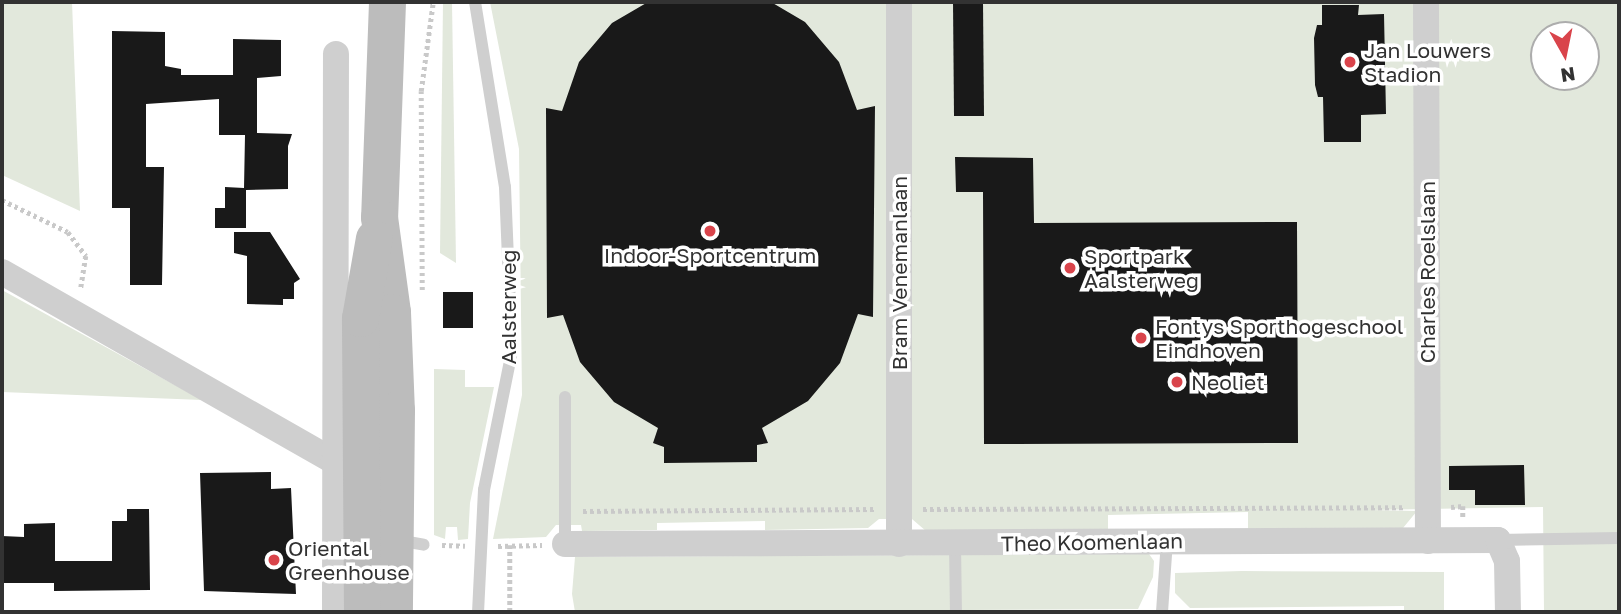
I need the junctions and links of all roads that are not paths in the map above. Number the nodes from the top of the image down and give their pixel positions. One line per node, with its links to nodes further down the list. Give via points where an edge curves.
1 (387, 2): 8 (main road, via 379,217 392,312)
2 (475, 2): 19 (lane, Aalsterweg, via 505,187 512,351 484,489)
3 (899, 2): 15 (street, Bram Venemanlaan)
4 (1426, 2): 12 (street, Charles Roelslaan)
5 (336, 54): 8 (street)
6 (2, 272): 8 (street, via 85,320)
7 (565, 397): 14 (lane)
8 (362, 463): 16 (street); 17 (main road); 18 (main road, via 408,542)
9 (1619, 538): 10 (lane, Theo Koomenlaan)
10 (1498, 540): 12 (street, Theo Koomenlaan); 22 (street, via 1507,561)
11 (1167, 541): 12 (street, Theo Koomenlaan); 13 (street, Theo Koomenlaan); 21 (lane)
12 (1428, 541)
13 (955, 543): 15 (street, Theo Koomenlaan); 20 (lane)
14 (565, 544): 15 (street, Theo Koomenlaan)
15 (900, 544)
16 (335, 612)
17 (362, 612)
18 (394, 612)
19 (478, 612)
20 (956, 612)
21 (1162, 612)
22 (1507, 612)

